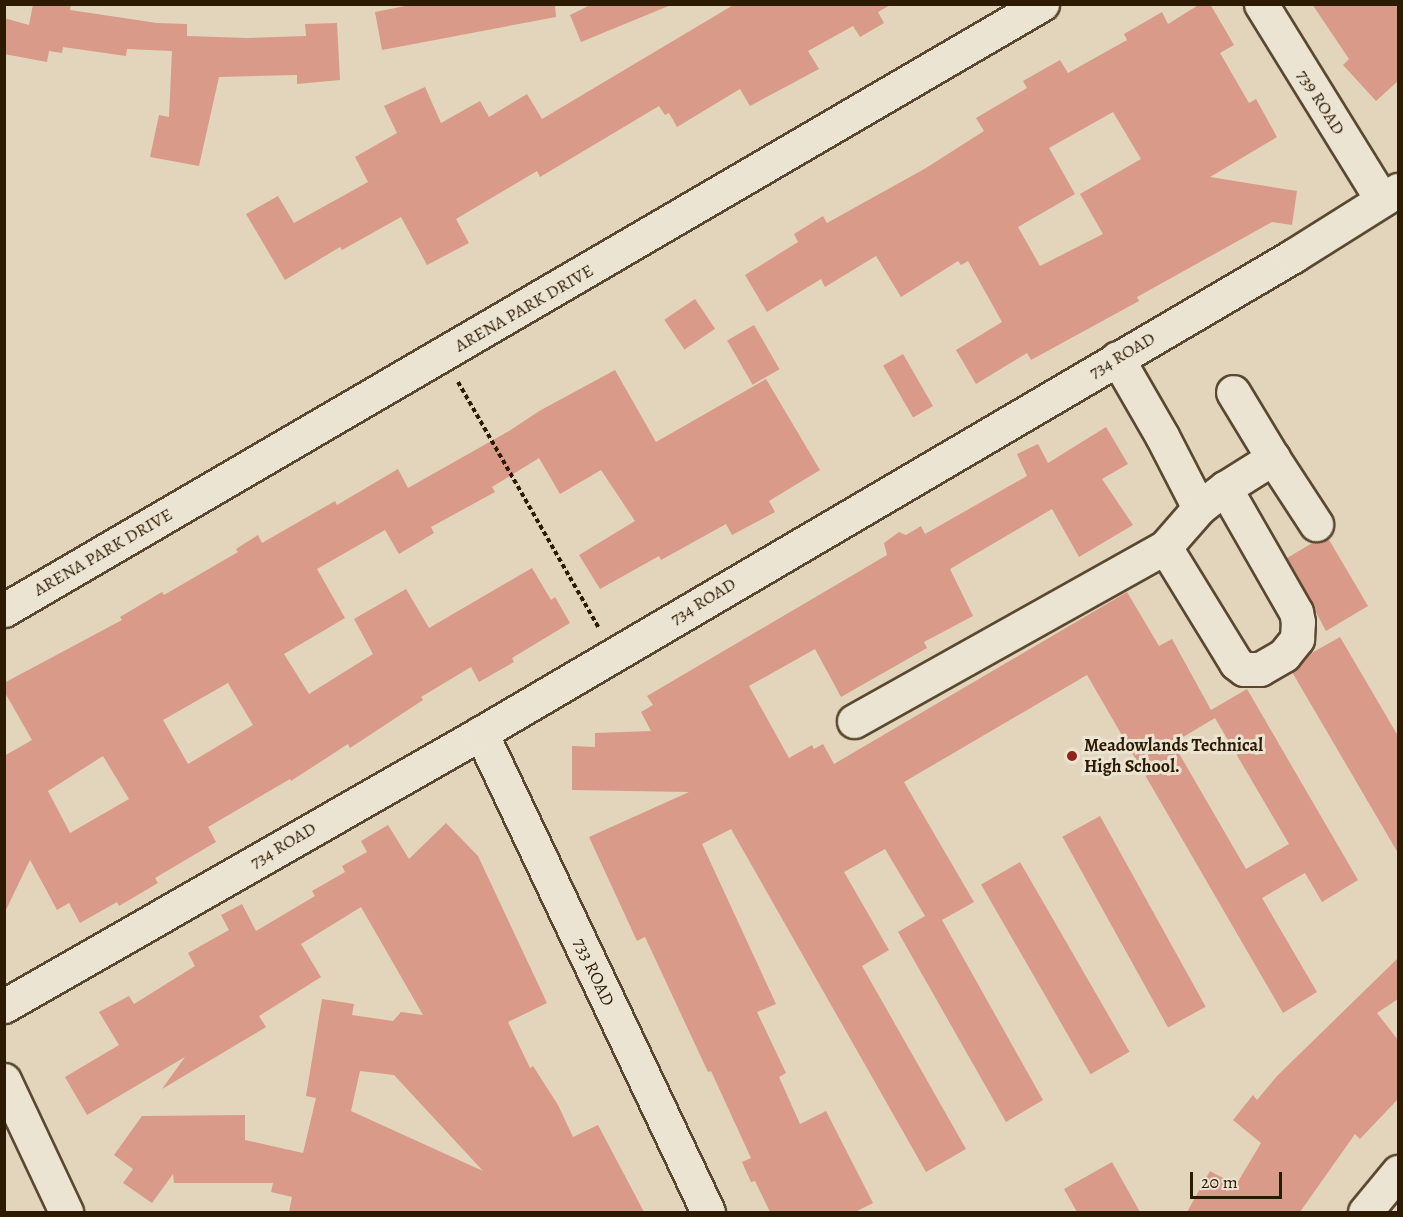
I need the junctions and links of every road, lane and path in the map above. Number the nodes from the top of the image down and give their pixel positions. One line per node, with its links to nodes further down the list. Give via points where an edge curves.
1 (1042, 4): 4 (street, ARENA PARK DRIVE)
2 (1261, 4): 3 (street, 739 ROAD)
3 (1390, 195): 5 (street, 734 ROAD)
4 (443, 355): 12 (street, ARENA PARK DRIVE); 13 (path)
5 (1117, 358): 9 (street); 13 (street, 734 ROAD)
6 (1233, 392): 7 (street)
7 (1273, 458): 8 (street); 10 (street)
8 (1226, 488): 9 (street); 11 (street, via 1296,612 1297,639 1284,655 1260,669 1244,669 1236,663)
9 (1199, 508): 11 (street)
10 (1316, 524)
11 (1165, 547): 14 (street)
12 (4, 610)
13 (614, 654): 15 (street, 734 ROAD)
14 (854, 721)
15 (481, 733): 16 (street, 734 ROAD); 20 (street, 733 ROAD)
16 (4, 1006)
17 (4, 1080): 19 (street)
18 (1398, 1172): 21 (street)
19 (66, 1212)
20 (708, 1212)
21 (1365, 1212)

